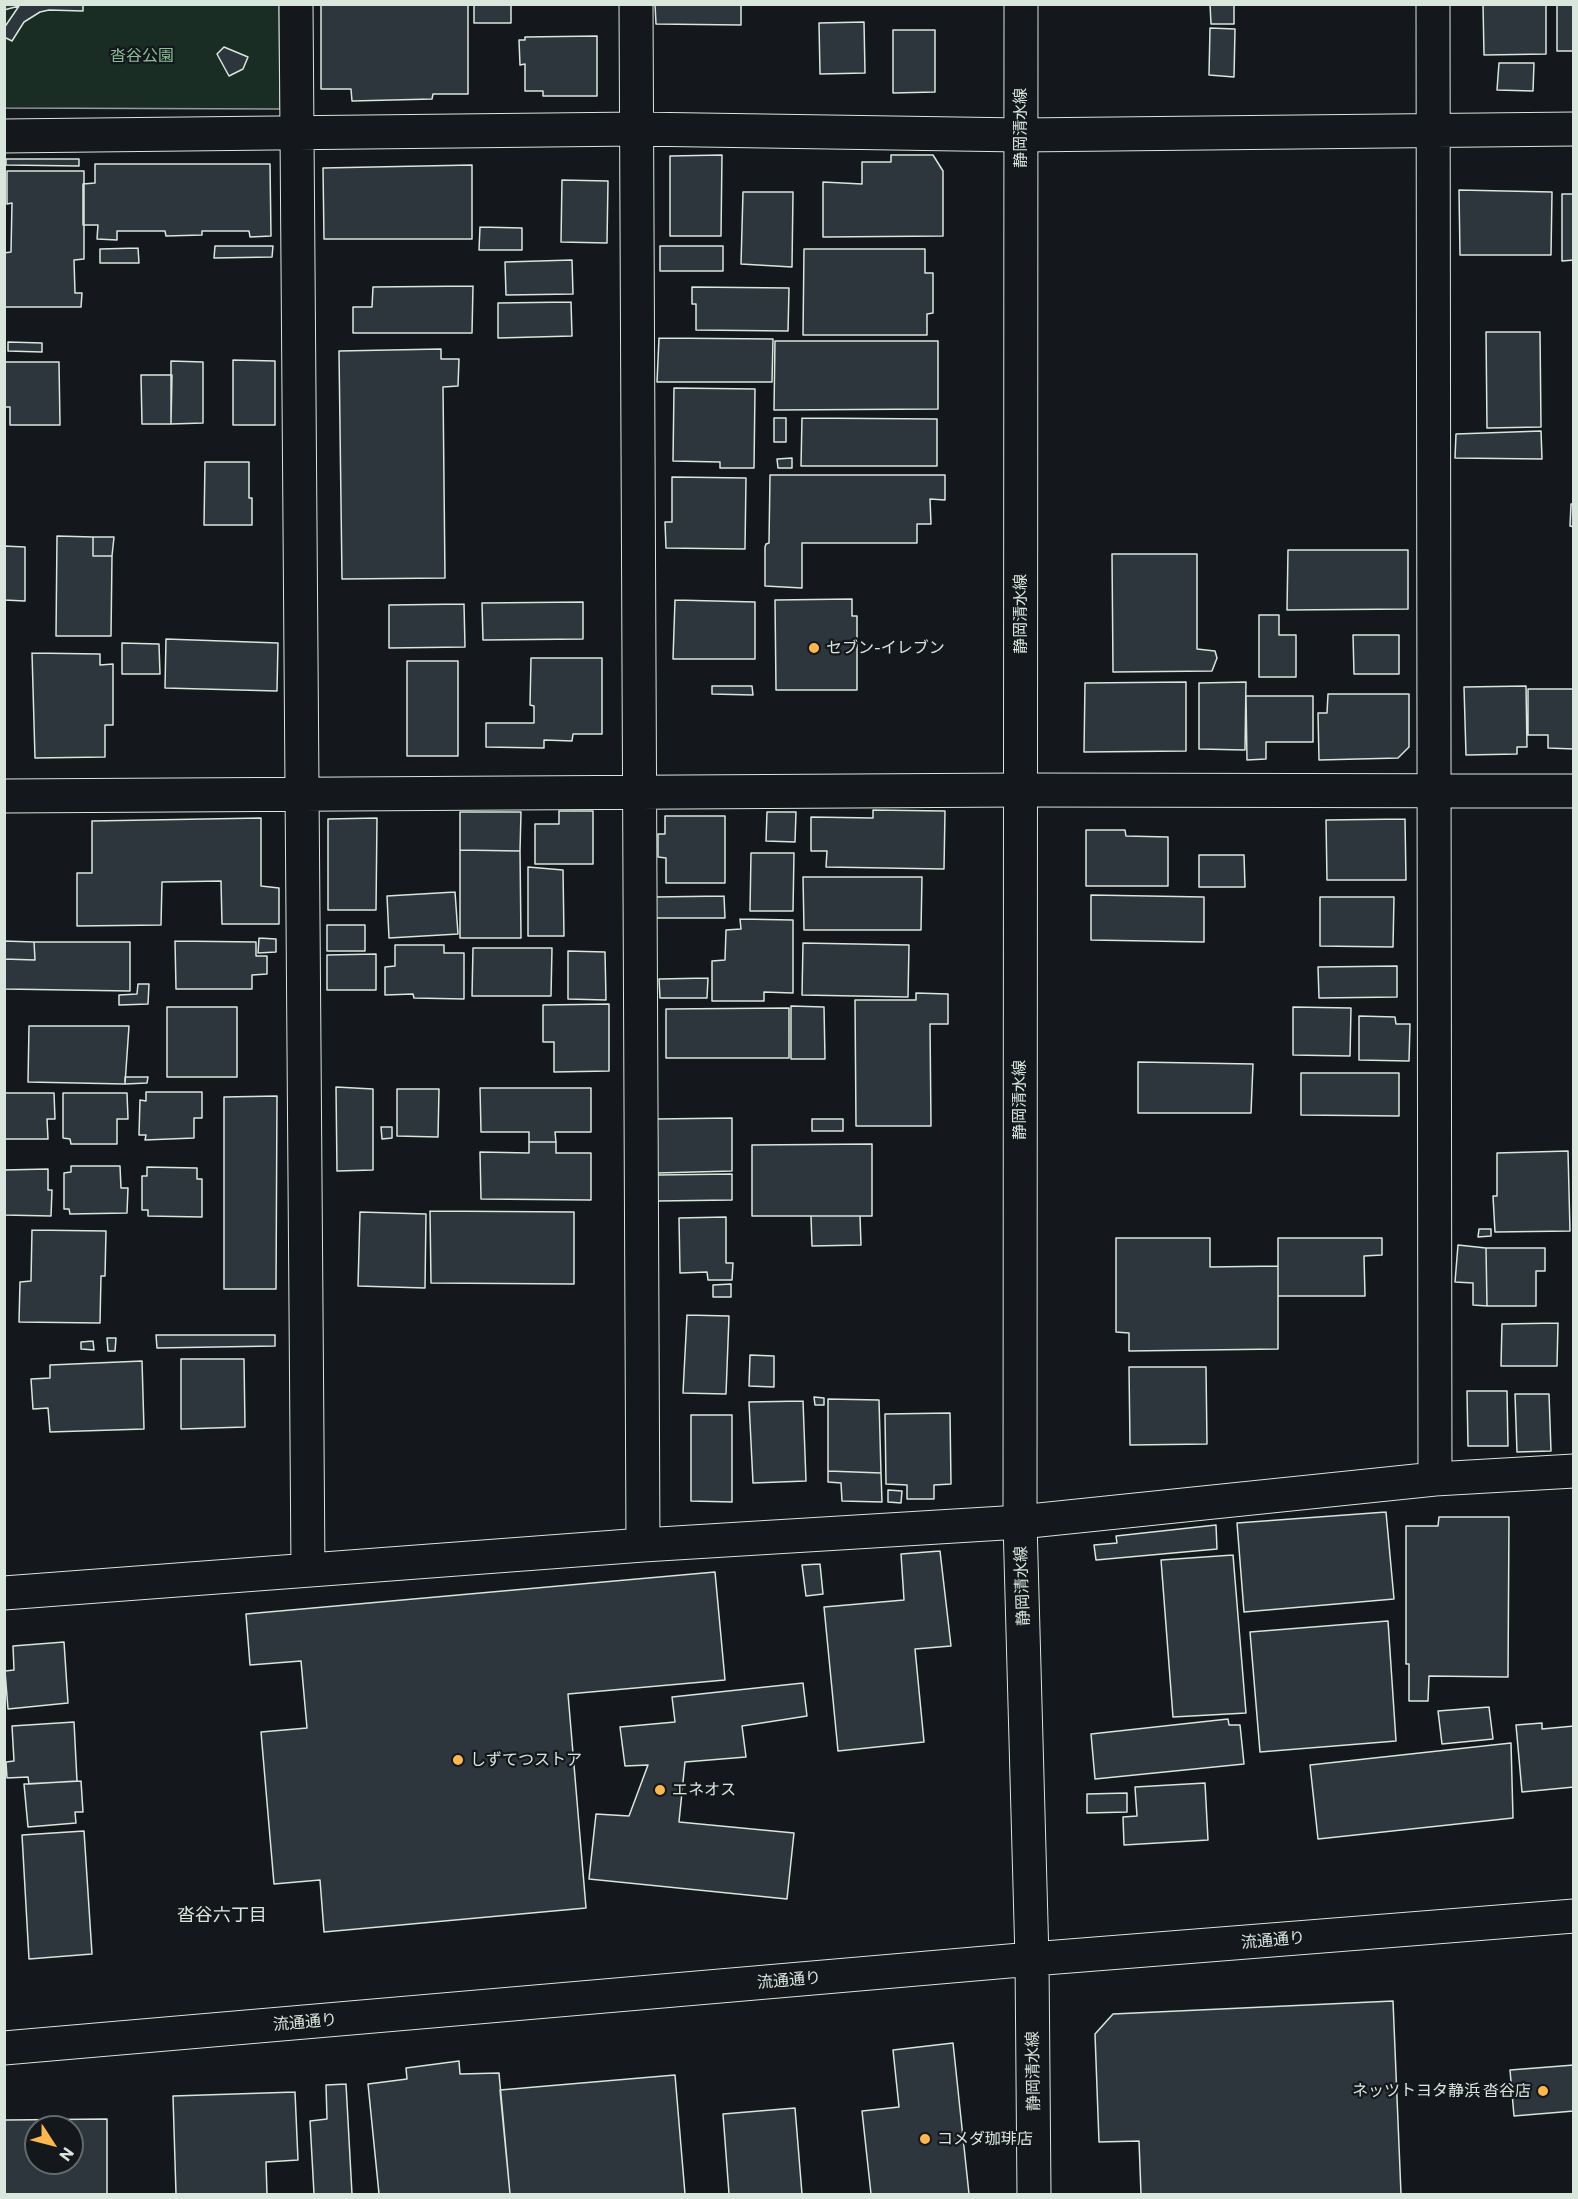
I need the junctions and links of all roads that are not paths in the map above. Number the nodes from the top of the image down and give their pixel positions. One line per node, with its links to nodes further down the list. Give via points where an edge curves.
1 (296, 4): 8 (street)
2 (636, 4): 5 (street)
3 (1021, 4): 9 (street, 静岡清水線)
4 (1433, 4): 6 (street)
5 (637, 129): 8 (street); 9 (street); 14 (street)
6 (1434, 129): 7 (street); 9 (street); 13 (street)
7 (1574, 129)
8 (298, 133): 10 (street); 15 (street)
9 (1021, 135): 11 (street, 静岡清水線)
10 (4, 136)
11 (1021, 790): 13 (street); 14 (street); 19 (street, 静岡清水線)
12 (1574, 791): 13 (street)
13 (1435, 792): 18 (street)
14 (639, 794): 15 (street); 20 (street)
15 (302, 795): 16 (street); 21 (street)
16 (4, 796)
17 (1574, 1471): 18 (street)
18 (1435, 1479): 19 (street)
19 (1020, 1522): 20 (street); 24 (street, 静岡清水線)
20 (643, 1545): 21 (street)
21 (308, 1570): 22 (street)
22 (4, 1593)
23 (1574, 1916): 24 (street, 流通通り)
24 (1032, 1959): 25 (street, 流通通り); 26 (street, 静岡清水線)
25 (4, 2048)
26 (1034, 2194)

